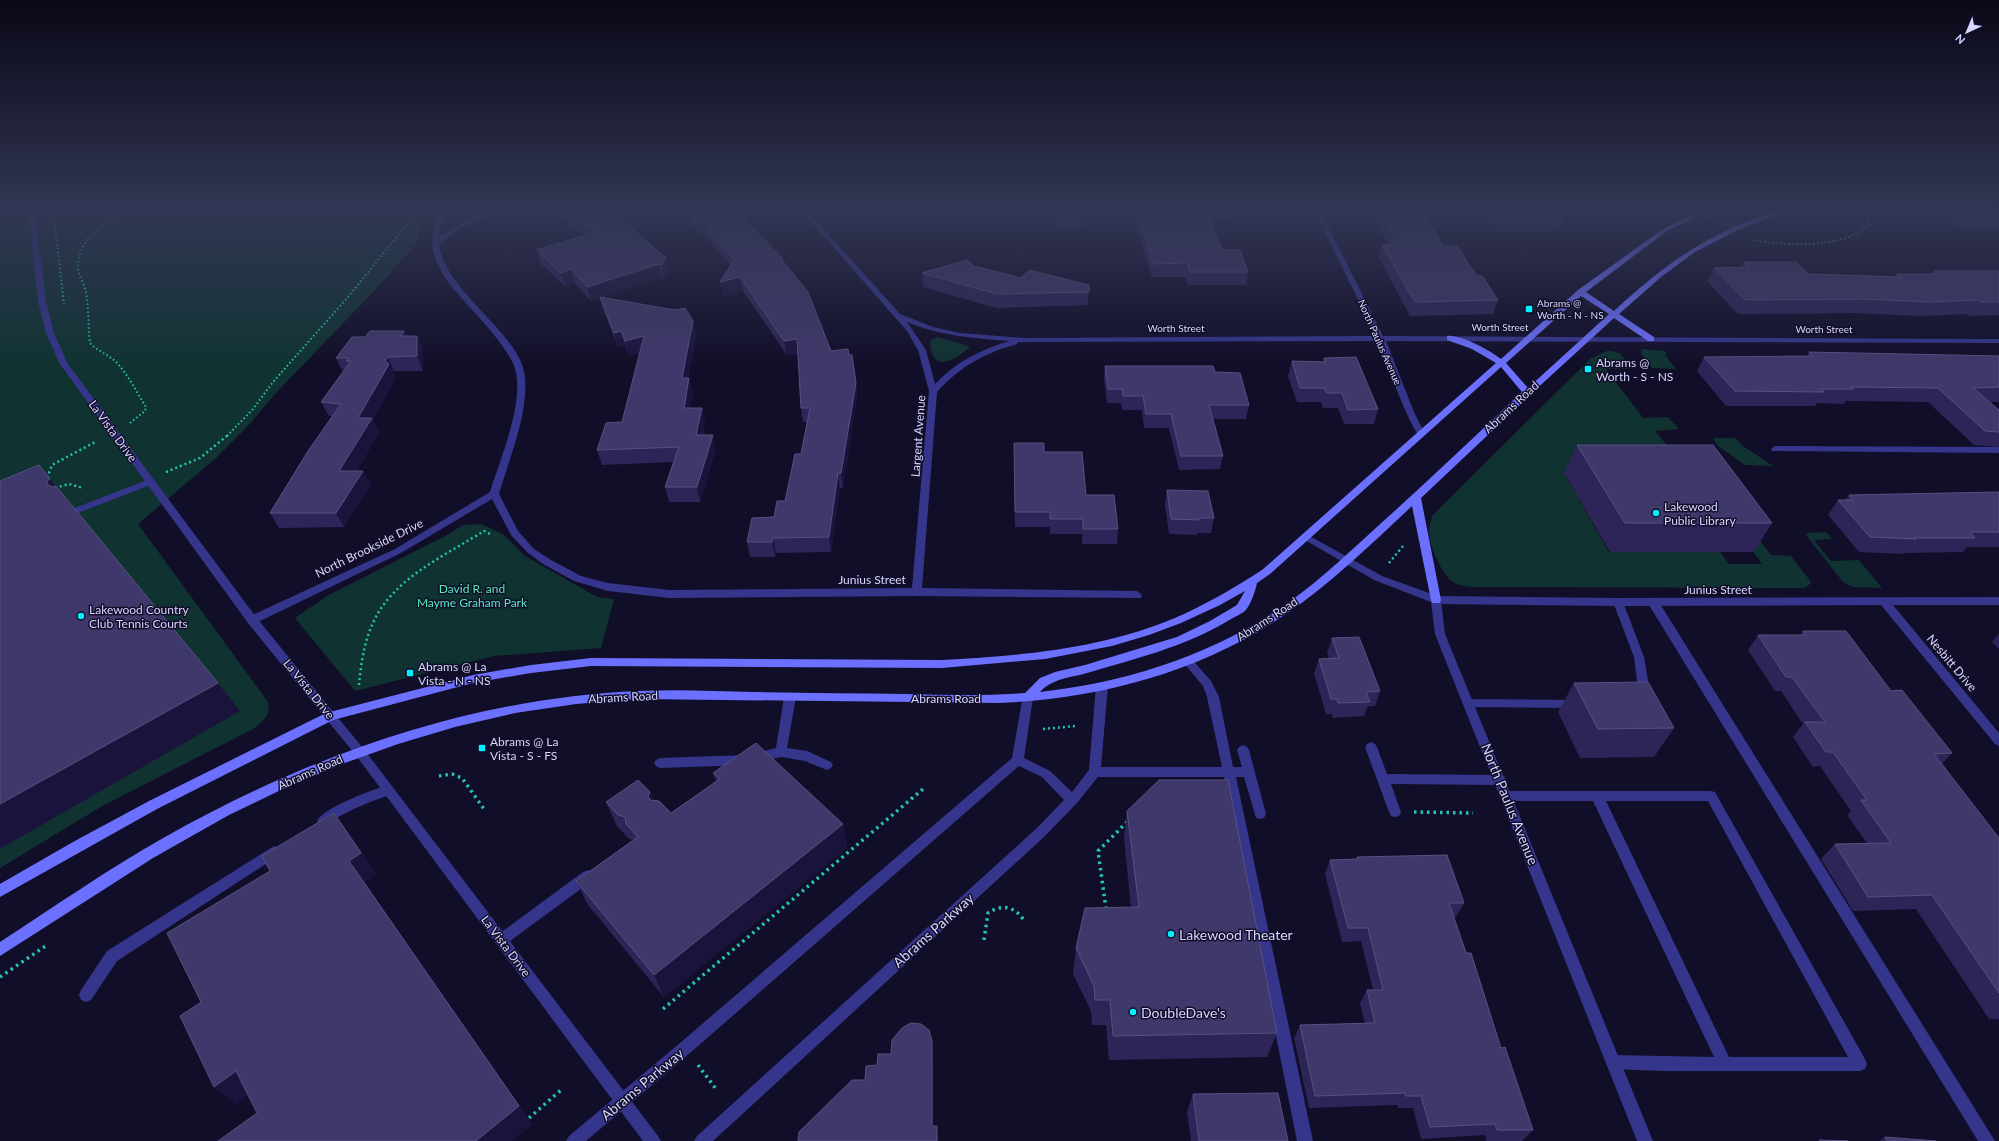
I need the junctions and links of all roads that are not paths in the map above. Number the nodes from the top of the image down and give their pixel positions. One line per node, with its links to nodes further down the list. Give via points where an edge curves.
1 (37, 261): 23 (street, La Vista Drive, via 42,301 50,333 64,364)
2 (439, 261): 24 (street, via 449,279 506,345 517,362 522,382 520,410)
3 (850, 261): 9 (street, Largent Avenue)
4 (1342, 261): 13 (street, North Paulus Avenue)
5 (1623, 261): 7 (main road)
6 (1677, 261): 8 (main road, Abrams Road)
7 (1581, 292): 8 (main road); 11 (main road)
8 (1615, 314): 12 (main road, Abrams Road); 14 (main road)
9 (900, 316): 15 (street, Worth Street, via 931,328 960,335); 18 (street, Largent Avenue, via 922,350)
10 (1450, 338): 11 (street, Worth Street); 13 (street, Worth Street); 17 (main road, via 1488,353)
11 (1530, 338): 12 (street, Worth Street); 17 (main road)
12 (1587, 338): 14 (street, Worth Street); 19 (main road, Abrams Road)
13 (1381, 339): 15 (street, Worth Street); 20 (street, North Paulus Avenue)
14 (1651, 339): 16 (street, Worth Street)
15 (1024, 340): 18 (street, Worth Street, via 983,352 962,362 950,371)
16 (1999, 340)
17 (1501, 363): 19 (main road, via 1516,376); 20 (main road)
18 (933, 391): 30 (street, Largent Avenue)
19 (1527, 393): 25 (main road, Abrams Road)
20 (1421, 434): 27 (main road)
21 (1776, 449): 22 (street)
22 (1999, 450)
23 (148, 480): 26 (street); 37 (street, La Vista Drive)
24 (494, 494): 30 (street, Junius Street, via 514,533 531,551 578,579 608,587 669,594); 37 (street, North Brookside Drive, via 398,551)
25 (1416, 498): 28 (main road, Abrams Road); 32 (main road)
26 (75, 511)
27 (1306, 537): 28 (street); 29 (main road)
28 (1346, 560): 32 (street, via 1378,578); 38 (main road, Abrams Road, via 1281,613 1236,639)
29 (1252, 581): 42 (main road, via 1249,594 1241,608 1214,624 1181,640 1059,675 1044,681); 45 (main road, via 1209,606 1143,633 1047,656 995,662 942,664 591,662 473,679)
30 (917, 592): 31 (street, Junius Street)
31 (1137, 595)
32 (1436, 600): 35 (street, Junius Street); 43 (street, North Paulus Avenue, via 1440,634)
33 (1884, 601): 34 (street, Junius Street); 36 (street, Junius Street); 46 (street, Nesbitt Drive)
34 (1999, 601)
35 (1618, 602): 36 (street, Junius Street); 41 (street, via 1639,657 1644,692)
36 (1653, 602): 82 (street)
37 (252, 620): 45 (street, La Vista Drive)
38 (1187, 661): 39 (main road, Abrams Road); 55 (street, via 1207,684 1213,697)
39 (1102, 686): 42 (main road, Abrams Road); 56 (street)
40 (790, 697): 42 (main road, Abrams Road); 49 (main road, Abrams Road, via 639,695 563,700 452,723); 50 (street)
41 (1631, 697)
42 (1027, 698): 52 (street)
43 (1469, 703): 44 (street); 60 (street, North Paulus Avenue)
44 (1588, 705)
45 (330, 716): 49 (street, La Vista Drive); 70 (main road, via 153,805)
46 (1999, 741)
47 (1371, 747): 59 (street)
48 (1243, 750): 57 (street)
49 (359, 751): 61 (street, La Vista Drive); 72 (main road, Abrams Road, via 238,804 121,871)
50 (781, 752): 51 (street); 54 (street, via 807,756)
51 (748, 760): 53 (street); 58 (street)
52 (1018, 760): 64 (street, via 1046,774); 76 (street, Abrams Parkway)
53 (660, 763)
54 (827, 765)
55 (1228, 771): 56 (street); 57 (street); 80 (street)
56 (1095, 772): 64 (street, Abrams Parkway)
57 (1249, 772): 66 (street)
58 (729, 774)
59 (1383, 779): 60 (street); 65 (street)
60 (1500, 780): 62 (street, North Paulus Avenue)
61 (388, 790): 67 (street, via 341,809); 71 (street, La Vista Drive)
62 (1506, 796): 63 (street); 74 (street, North Paulus Avenue)
63 (1597, 796): 75 (street); 75 (street, via 1711,796 1860,1064)
64 (1072, 800): 79 (street, Abrams Parkway, via 1041,832)
65 (1394, 812)
66 (1260, 814)
67 (315, 826)
68 (282, 846): 73 (street, via 112,956)
69 (598, 869): 71 (street)
70 (0, 891)
71 (501, 940): 76 (street, La Vista Drive)
72 (0, 950)
73 (86, 995)
74 (1613, 1062): 75 (street); 81 (street, North Paulus Avenue)
75 (1725, 1064)
76 (623, 1101): 77 (street, Abrams Parkway); 78 (street, La Vista Drive)
77 (574, 1141)
78 (653, 1141)
79 (702, 1141)
80 (1305, 1141)
81 (1645, 1141)
82 (1987, 1141)

